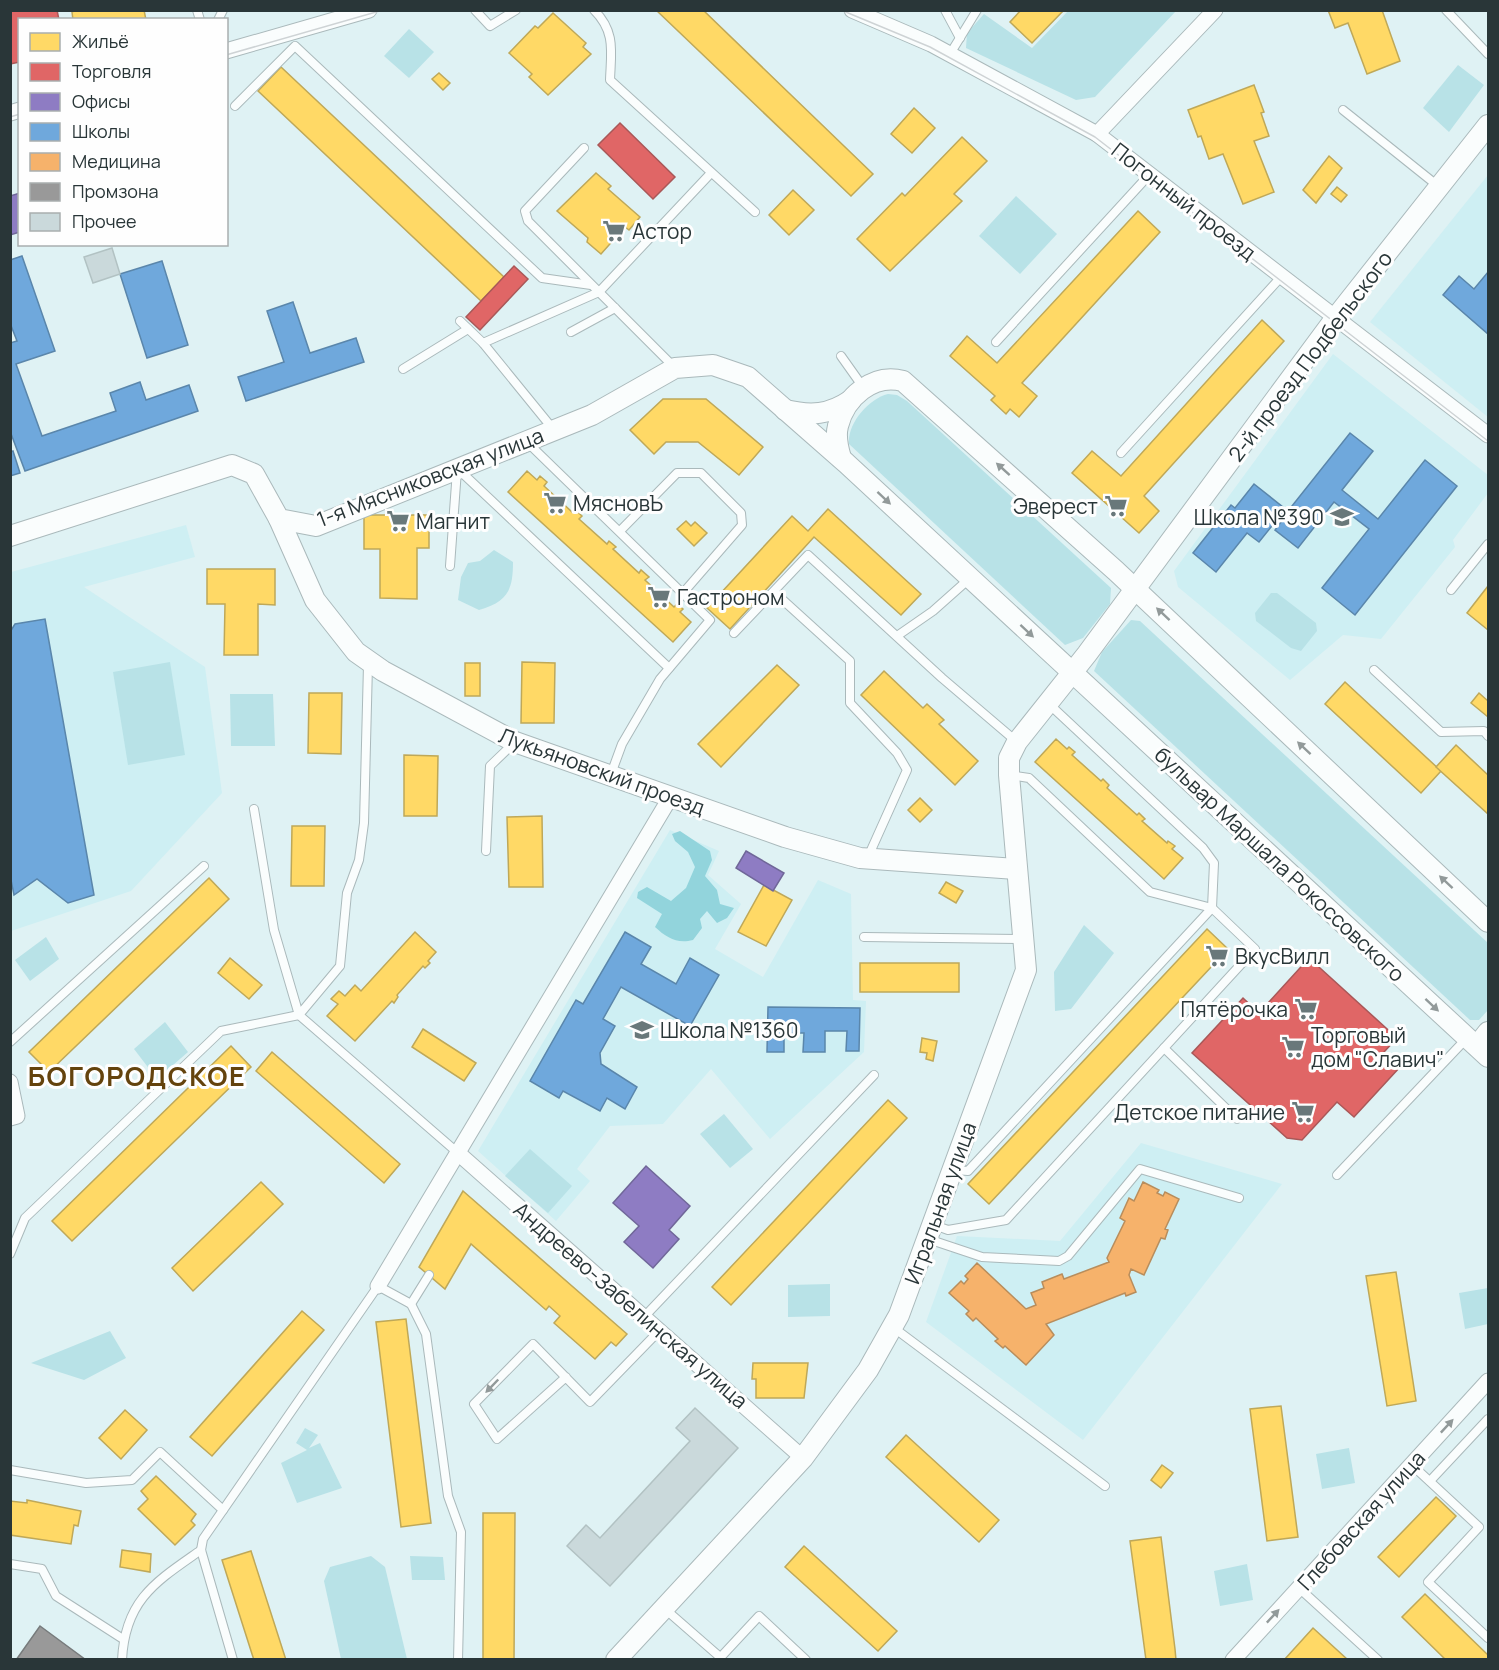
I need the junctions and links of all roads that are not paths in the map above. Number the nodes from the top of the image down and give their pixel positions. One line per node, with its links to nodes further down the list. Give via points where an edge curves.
1 (369, 10): 11 (street)
2 (475, 10): 3 (lane, via 490,26)
3 (516, 10)
4 (594, 10): 19 (lane, via 605,21 612,40 610,80)
5 (852, 10): 12 (street, Погонный проезд)
6 (945, 10): 10 (lane)
7 (1215, 10): 17 (street)
8 (1446, 10): 13 (lane)
9 (974, 12): 10 (lane)
10 (960, 38): 12 (lane)
11 (228, 50)
12 (950, 54): 17 (street, Погонный проезд)
13 (1488, 54)
14 (235, 106): 24 (lane, via 295,46 542,278)
15 (1343, 110): 21 (lane)
16 (1488, 125): 21 (street, 2-й проезд Подбельского)
17 (1097, 134): 20 (street, Погонный проезд)
18 (584, 148): 24 (lane, via 525,211 528,221)
19 (711, 173): 22 (lane); 25 (lane)
20 (1149, 175): 23 (street, Погонный проезд); 31 (lane)
21 (1439, 187): 27 (street, 2-й проезд Подбельского)
22 (755, 212)
23 (1281, 277): 27 (street, Погонный проезд); 41 (lane)
24 (591, 285): 25 (lane)
25 (599, 292): 26 (lane); 32 (lane)
26 (615, 308): 30 (lane); 34 (lane)
27 (1335, 319): 39 (street, Погонный проезд); 50 (street, 2-й проезд Подбельского)
28 (460, 321): 29 (lane)
29 (468, 328): 32 (lane); 35 (lane)
30 (571, 332)
31 (996, 342)
32 (483, 343): 38 (lane)
33 (841, 356): 36 (lane)
34 (675, 368): 37 (street, 1-я Мясниковская улица, via 713,364 748,377); 38 (street, 1-я Мясниковская улица, via 592,415)
35 (403, 369)
36 (858, 394): 37 (street, via 827,413); 42 (street, via 838,426); 50 (street, one-way to 36, via 903,381 881,379)
37 (786, 411): 42 (street, 1-я Мясниковская улица)
38 (554, 429): 40 (street, 1-я Мясниковская улица)
39 (1488, 435)
40 (525, 441): 43 (street, 1-я Мясниковская улица); 45 (lane)
41 (1120, 453)
42 (841, 458): 49 (street, бульвар Маршала Рокоссовского, one-way to 49)
43 (457, 469): 44 (street, 1-я Мясниковская улица, via 316,526); 48 (lane); 57 (lane)
44 (279, 519): 46 (street, via 254,474 232,465); 56 (street, Лукьяновский проезд, via 322,611)
45 (620, 531): 53 (lane); 53 (lane, via 677,473 701,473 741,513 742,525)
46 (10, 536)
47 (1488, 544): 51 (lane)
48 (450, 566)
49 (969, 578): 55 (lane, via 933,611); 59 (street, бульвар Маршала Рокоссовского, one-way to 59)
50 (1135, 589): 59 (street); 73 (street, one-way to 50)
51 (1451, 590)
52 (774, 591): 54 (lane); 55 (lane, via 807,555); 69 (lane, via 850,661 850,704 897,753 907,770)
53 (683, 592): 57 (lane, via 710,620)
54 (734, 633)
55 (897, 636): 63 (lane)
56 (368, 661): 62 (street, Лукьяновский проезд); 76 (lane, via 364,823 359,860 347,893 340,966)
57 (669, 668): 64 (lane, via 622,744)
58 (1374, 670): 61 (lane, via 1441,732 1484,731)
59 (1072, 672): 60 (street, Игральная улица); 78 (street, бульвар Маршала Рокоссовского, one-way to 78)
60 (1047, 703): 63 (street, Игральная улица); 72 (lane, via 1203,849 1214,863)
61 (1488, 736)
62 (515, 742): 64 (street, Лукьяновский проезд); 68 (lane, via 490,766)
63 (1017, 742): 65 (street, Игральная улица, via 1010,758)
64 (610, 775): 66 (street, Лукьяновский проезд)
65 (1009, 775): 71 (street, Игральная улица); 72 (lane, via 1029,778 1150,892)
66 (670, 798): 69 (street, Лукьяновский проезд, via 785,837); 84 (street)
67 (254, 808): 76 (lane, via 274,930)
68 (486, 851)
69 (867, 858): 71 (street, Лукьяновский проезд)
70 (204, 866): 77 (lane)
71 (1016, 869): 75 (street, Игральная улица)
72 (1212, 908): 79 (lane, via 1255,949); 85 (lane, via 969,1171)
73 (1488, 922)
74 (864, 937): 75 (lane)
75 (1024, 939): 85 (street, Игральная улица, via 1026,970)
76 (299, 1015): 84 (lane); 89 (lane, via 221,1031 25,1218)
77 (10, 1042)
78 (1480, 1043): 86 (lane)
79 (1164, 1048): 83 (lane); 88 (lane, via 1006,1220)
80 (874, 1075): 93 (lane)
81 (10, 1082): 82 (street)
82 (14, 1117)
83 (1237, 1119)
84 (458, 1153): 91 (street); 93 (street, Андреево-Забелинская улица)
85 (953, 1170): 88 (street, Игральная улица)
86 (1337, 1175)
87 (1239, 1198): 88 (lane, via 1140,1168 1068,1256 1059,1261 982,1257)
88 (930, 1232): 94 (street, Игральная улица)
89 (10, 1254)
90 (429, 1275): 92 (lane)
91 (378, 1286): 92 (lane); 104 (lane)
92 (411, 1304): 114 (lane, via 426,1334 448,1496 461,1532)
93 (645, 1317): 95 (street, Андреево-Забелинская улица)
94 (893, 1327): 99 (street, Игральная улица, via 868,1370); 103 (lane)
95 (659, 1331): 96 (lane, via 590,1402); 99 (street, Андреево-Забелинская улица)
96 (566, 1377): 96 (lane, one-way to 96, via 532,1344 474,1404 497,1439)
97 (1488, 1381): 100 (street, Глебовская улица, one-way to 97)
98 (1488, 1419): 102 (lane)
99 (803, 1458): 108 (street, Игральная улица)
100 (1412, 1465): 102 (lane); 107 (street, Глебовская улица)
101 (10, 1470): 104 (lane, via 86,1483 132,1480 160,1452)
102 (1430, 1481): 109 (lane, via 1479,1527 1428,1582)
103 (1105, 1486)
104 (223, 1510): 105 (lane, via 203,1539)
105 (201, 1550): 110 (lane, via 142,1595); 113 (lane)
106 (10, 1564): 110 (lane, via 42,1569 56,1596)
107 (1299, 1588): 117 (street, Глебовская улица, one-way to 107); 118 (lane)
108 (664, 1608): 111 (lane); 115 (street, Игральная улица)
109 (1488, 1638)
110 (123, 1639): 112 (lane)
111 (719, 1658): 116 (lane, via 759,1616)
112 (122, 1659)
113 (233, 1659)
114 (458, 1659)
115 (616, 1659)
116 (806, 1659)
117 (1233, 1659)
118 (1378, 1659)

